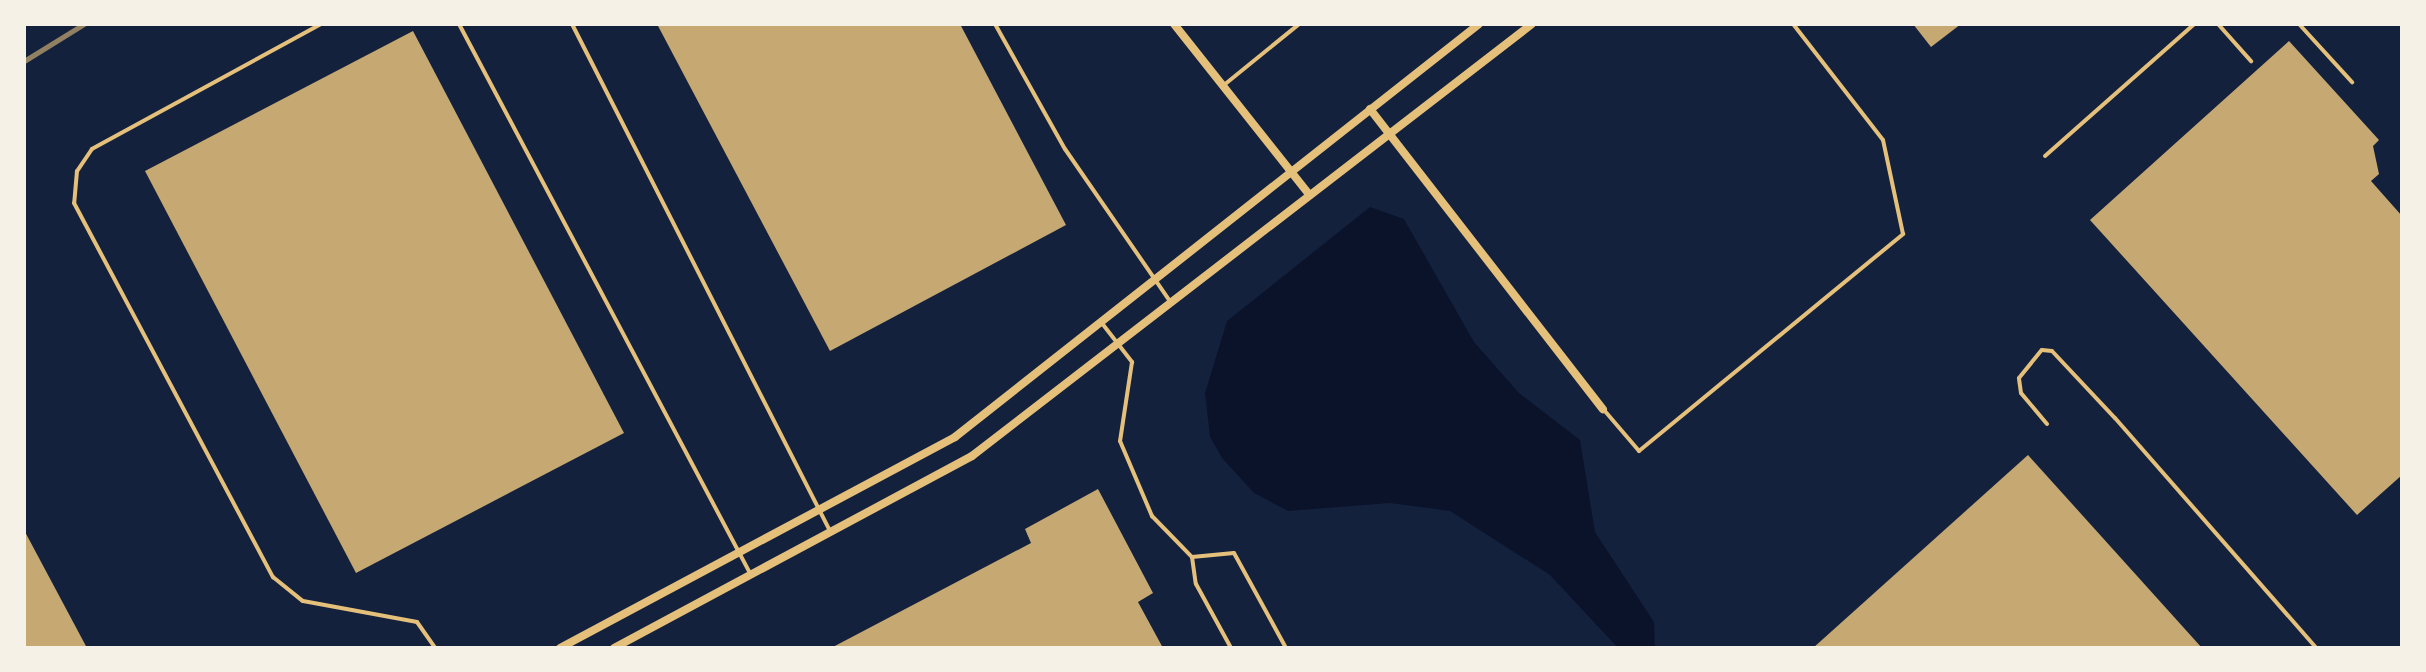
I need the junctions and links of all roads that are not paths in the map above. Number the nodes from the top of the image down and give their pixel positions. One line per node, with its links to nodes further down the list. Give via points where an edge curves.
1 (321, 24): 32 (lane, via 92,149 77,171 74,203 273,577 303,601 417,622)
2 (459, 24): 29 (lane)
3 (572, 24): 27 (lane)
4 (995, 24): 21 (lane, via 1065,149)
5 (1174, 24): 15 (street)
6 (1299, 24): 15 (lane)
7 (1479, 24): 16 (street)
8 (1532, 24): 17 (street)
9 (1793, 24): 25 (lane, via 1883,140 1903,234 1639,451)
10 (2194, 24): 18 (lane)
11 (2218, 24): 13 (lane)
12 (2299, 24): 14 (lane)
13 (2251, 61)
14 (2352, 82)
15 (1222, 86): 19 (street)
16 (1370, 109): 17 (street); 19 (street)
17 (1389, 136): 20 (street); 25 (street)
18 (2045, 156)
19 (1291, 172): 20 (street); 21 (street)
20 (1308, 193): 22 (street)
21 (1154, 279): 22 (lane); 23 (street)
22 (1170, 301): 24 (street)
23 (1100, 320): 24 (lane); 27 (street, via 955,437)
24 (1116, 343): 28 (street, via 972,456); 30 (lane, via 1134,379 1120,441 1152,516)
25 (1603, 409)
26 (2047, 424): 37 (lane, via 2021,393 2019,378 2042,350 2052,351 2115,418)
27 (819, 510): 28 (lane); 29 (street)
28 (830, 531): 31 (street)
29 (740, 553): 31 (lane); 33 (street)
30 (1192, 557): 35 (lane, via 1196,584); 36 (lane, via 1234,553)
31 (752, 578): 34 (street)
32 (435, 648)
33 (560, 648)
34 (614, 648)
35 (1231, 648)
36 (1286, 648)
37 (2316, 648)

